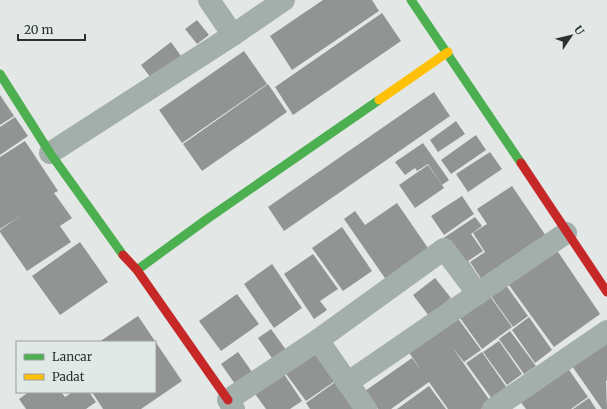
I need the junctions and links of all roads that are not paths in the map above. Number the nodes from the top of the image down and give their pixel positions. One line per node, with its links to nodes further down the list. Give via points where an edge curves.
1 (209, 0): 4 (street)
2 (284, 0): 4 (street)
3 (411, 0): 5 (street)
4 (233, 35): 7 (street)
5 (448, 52): 8 (street); 9 (street)
6 (0, 74): 7 (street)
7 (50, 153): 9 (street, via 120,252)
8 (566, 233): 10 (street); 11 (street)
9 (137, 270): 15 (street)
10 (607, 292)
11 (478, 294): 13 (street, via 444,248); 14 (street)
12 (607, 331): 17 (street)
13 (318, 340): 14 (street); 15 (street)
14 (348, 383): 16 (street)
15 (231, 404)
16 (366, 409)
17 (493, 409)

